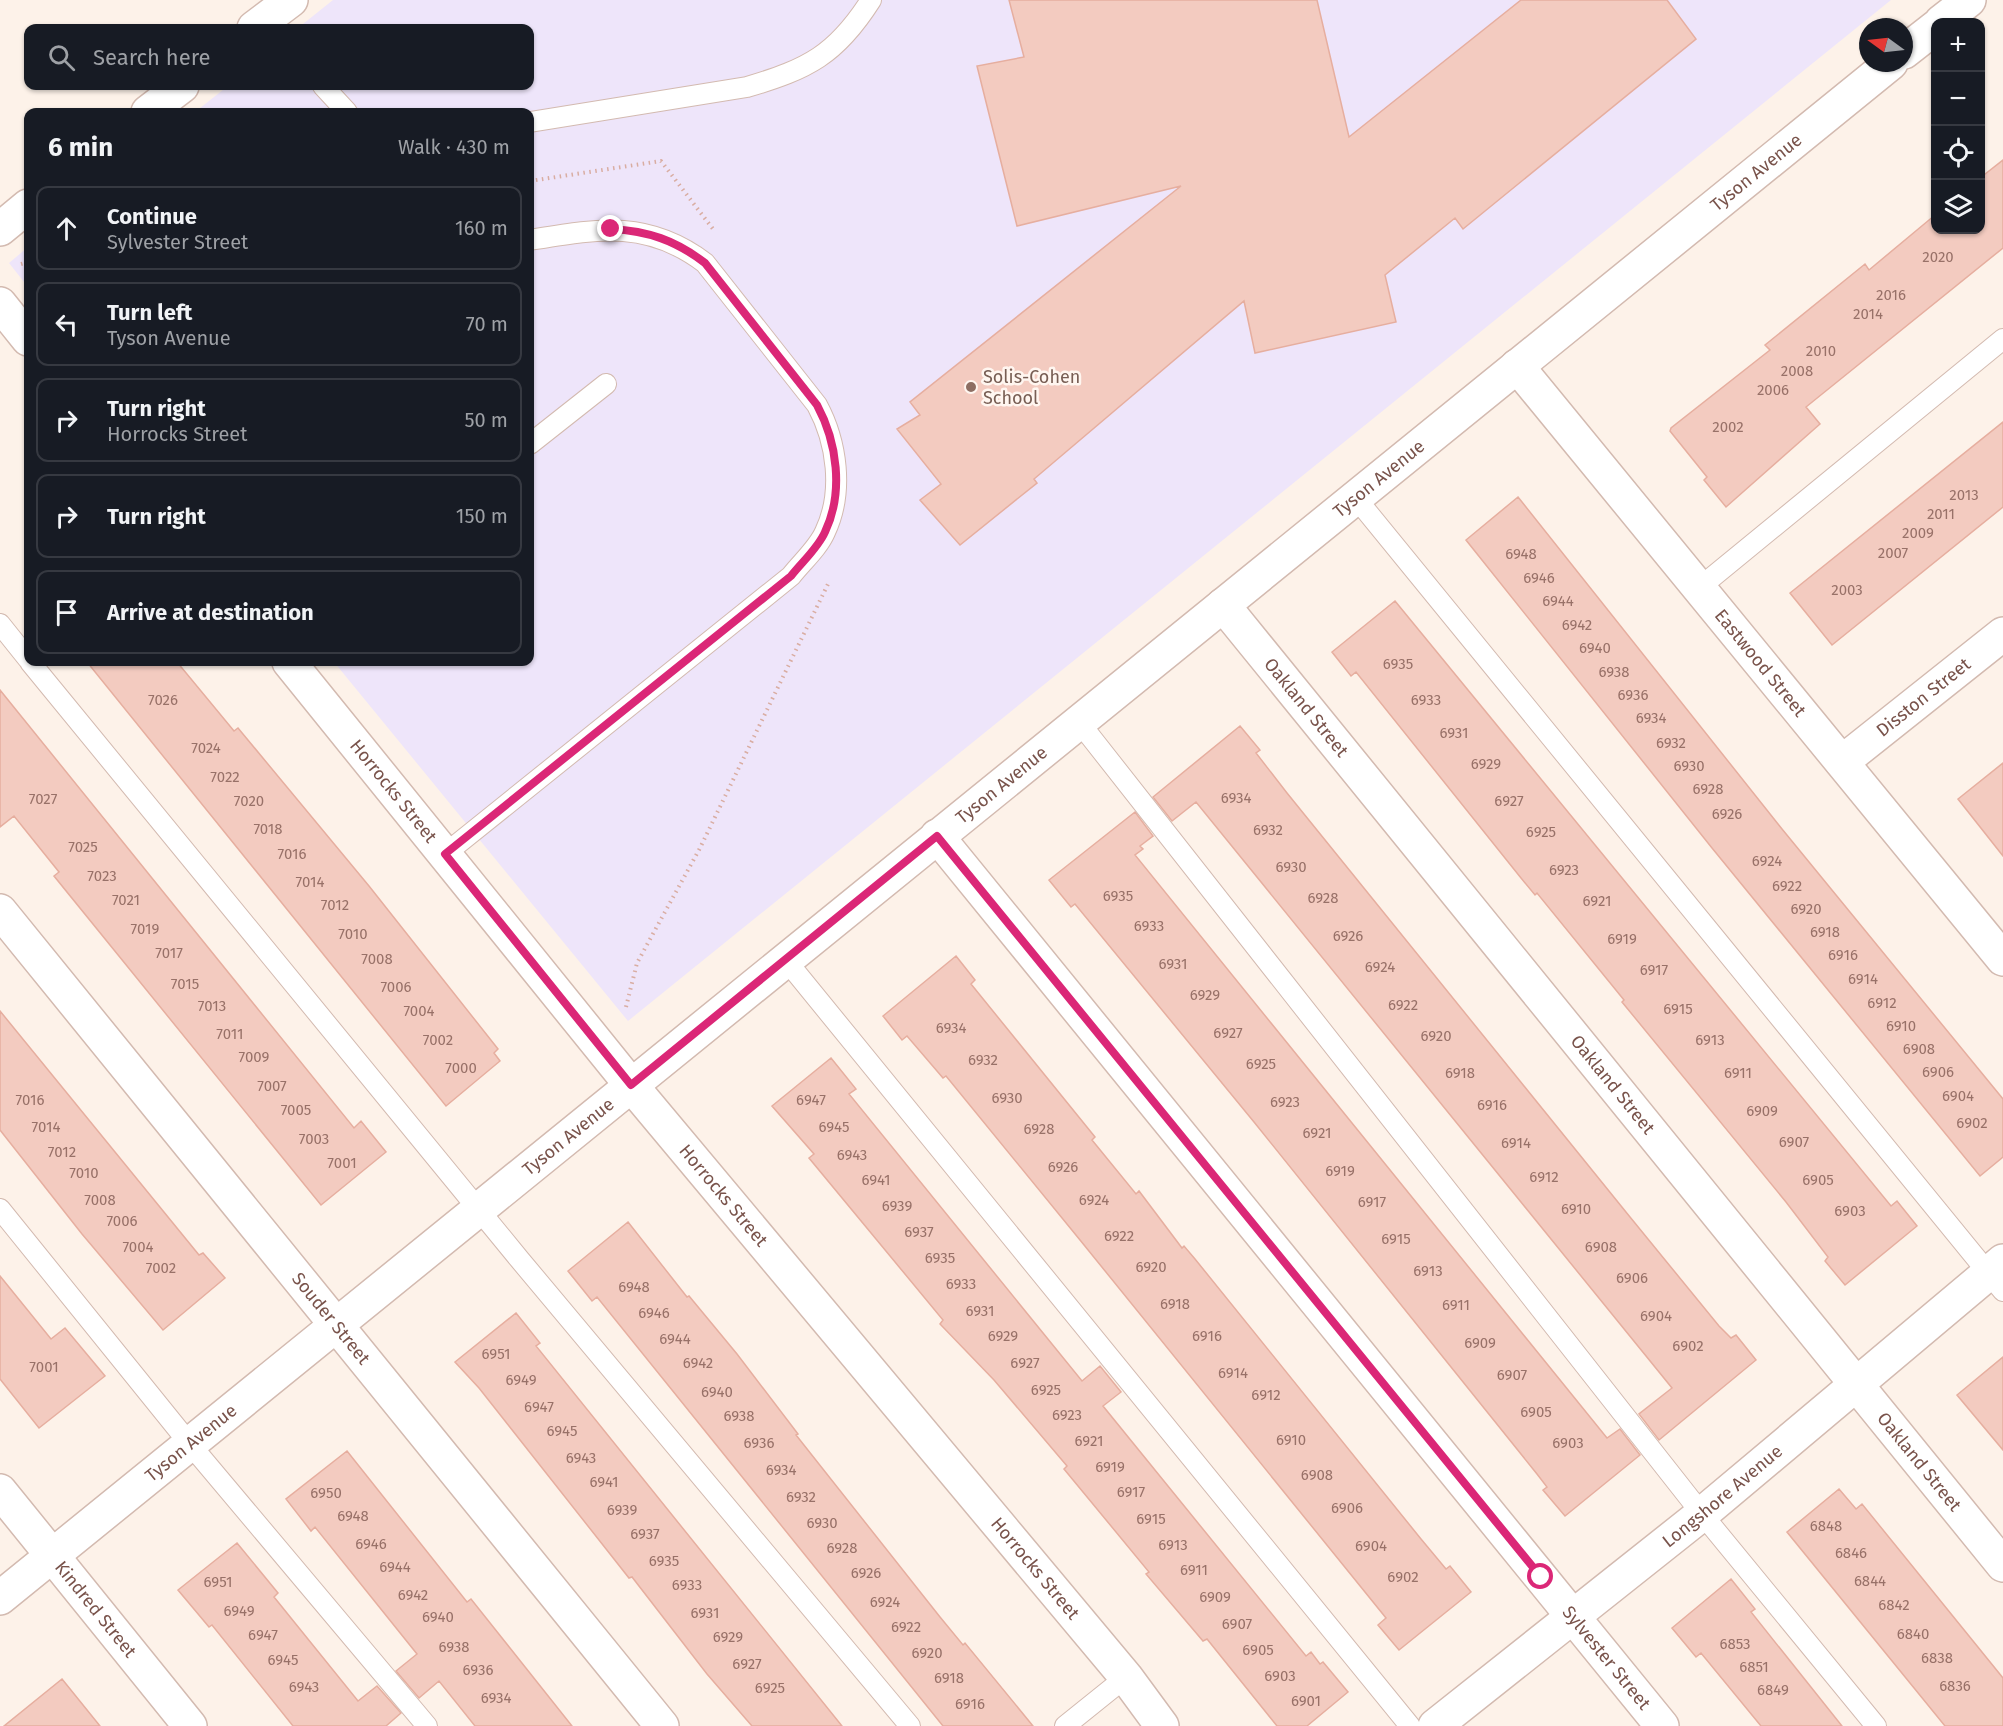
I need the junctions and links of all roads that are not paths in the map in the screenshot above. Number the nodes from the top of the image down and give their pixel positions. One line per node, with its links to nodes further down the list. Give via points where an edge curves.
1 (871, 0): 11 (lane, via 833,50 776,79)
2 (1969, 0): 3 (street)
3 (1946, 18)
4 (1931, 30): 5 (street)
5 (1913, 45)
6 (1880, 72): 18 (street, Tyson Avenue)
7 (177, 90): 9 (street)
8 (327, 90): 10 (lane)
9 (153, 108)
10 (342, 108)
11 (534, 121)
12 (24, 209): 13 (street)
13 (0, 229)
14 (534, 239): 32 (lane, via 611,229 639,231 683,246 705,263 817,405 829,427 836,482 825,532 791,576)
15 (0, 304): 16 (street)
16 (24, 334)
17 (2003, 339): 22 (lane)
18 (1517, 366): 21 (street, Tyson Avenue); 22 (street, Eastwood Street)
19 (606, 384): 20 (lane)
20 (534, 441)
21 (1355, 497): 23 (street, Tyson Avenue); 39 (lane)
22 (1699, 588): 30 (street, Eastwood Street)
23 (1223, 605): 29 (street, Tyson Avenue); 41 (street, Oakland Street)
24 (0, 624): 26 (lane)
25 (2003, 634): 30 (street, Disston Street)
26 (24, 654)
27 (34, 666): 38 (lane)
28 (292, 666): 32 (street, Horrocks Street)
29 (1079, 722): 31 (street, Tyson Avenue); 44 (lane)
30 (1842, 762): 34 (street, Eastwood Street)
31 (937, 836): 35 (street, Tyson Avenue); 48 (street, Sylvester Street)
32 (445, 854): 36 (street, Horrocks Street)
33 (0, 911): 40 (street, Souder Street)
34 (1999, 946)
35 (785, 959): 36 (street, Tyson Avenue); 56 (lane)
36 (631, 1085): 38 (street, Tyson Avenue); 49 (street, Horrocks Street)
37 (0, 1209): 42 (lane)
38 (478, 1209): 40 (street, Tyson Avenue); 53 (lane)
39 (1998, 1275): 41 (street, Longshore Avenue)
40 (336, 1323): 42 (street, Tyson Avenue); 52 (street, Souder Street)
41 (1857, 1386): 44 (street, Longshore Avenue); 46 (street, Oakland Street)
42 (189, 1443): 45 (street, Tyson Avenue); 51 (lane)
43 (0, 1491): 45 (street, Kindred Street)
44 (1702, 1514): 48 (street, Longshore Avenue); 59 (lane)
45 (53, 1556): 47 (street, Tyson Avenue); 50 (street, Kindred Street)
46 (2003, 1565)
47 (0, 1598)
48 (1572, 1616): 57 (street, Longshore Avenue); 58 (street, Sylvester Street)
49 (1126, 1677): 54 (lane); 55 (street, Horrocks Street)
50 (190, 1726)
51 (427, 1726)
52 (662, 1726)
53 (910, 1726)
54 (1065, 1726)
55 (1162, 1726)
56 (1410, 1726)
57 (1435, 1726)
58 (1662, 1726)
59 (1876, 1726)

